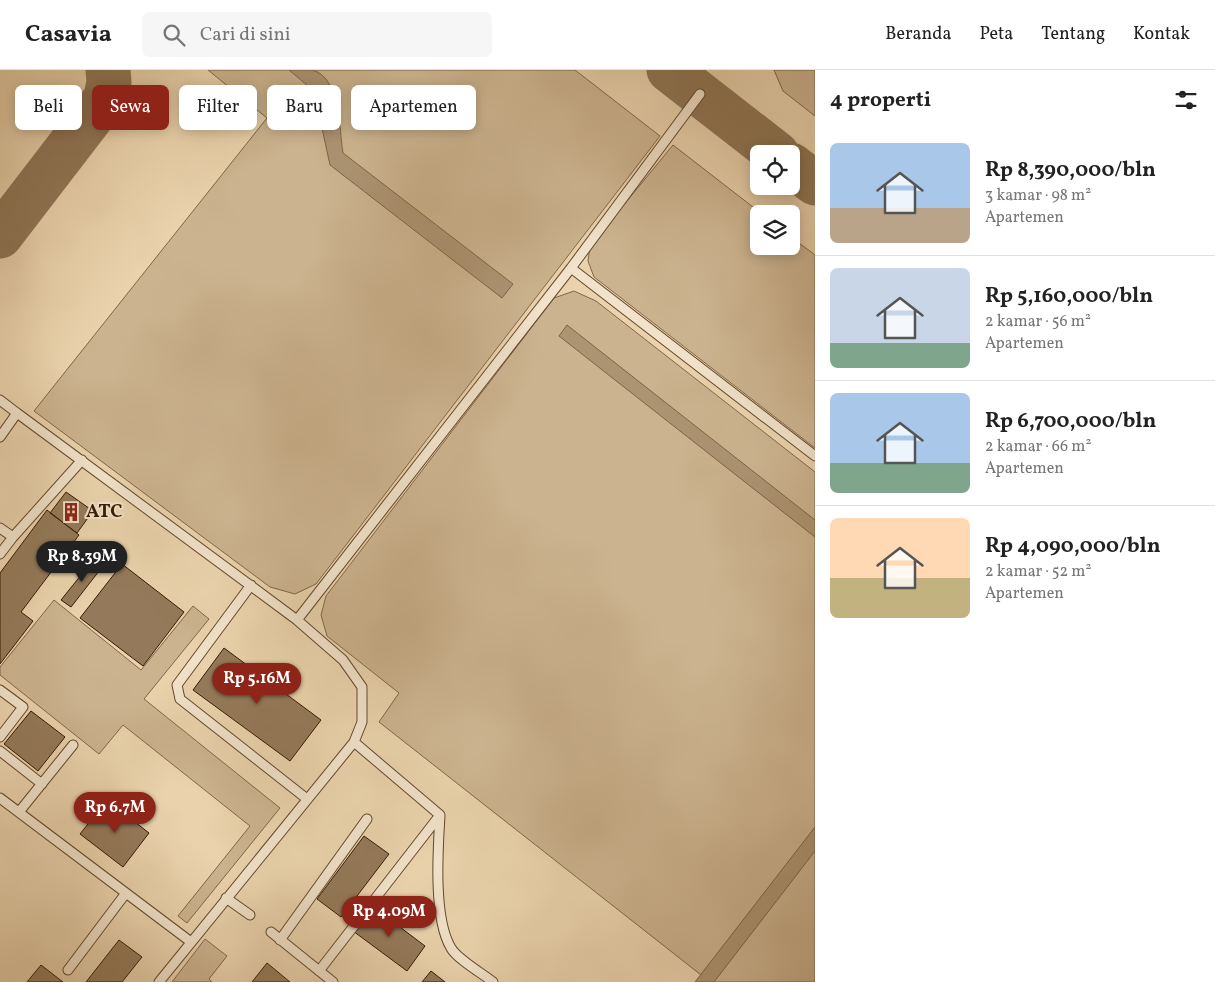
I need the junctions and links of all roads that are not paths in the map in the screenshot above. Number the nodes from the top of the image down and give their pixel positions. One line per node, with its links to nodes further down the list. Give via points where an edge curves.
1 (700, 94): 2 (lane)
2 (570, 268): 6 (lane); 12 (lane)
3 (0, 400): 4 (lane)
4 (17, 413): 5 (lane); 7 (lane)
5 (0, 438)
6 (815, 456)
7 (82, 460): 9 (lane); 11 (lane)
8 (0, 528): 9 (lane)
9 (13, 537): 10 (lane)
10 (0, 554)
11 (251, 585): 12 (lane); 19 (lane, via 177,685 180,699)
12 (297, 620): 15 (lane, via 343,660 362,687 362,722)
13 (0, 690): 14 (lane, via 23,707)
14 (0, 737)
15 (354, 742): 19 (lane); 22 (lane)
16 (72, 744): 18 (lane)
17 (0, 751): 18 (lane)
18 (42, 784): 21 (lane)
19 (306, 799): 25 (lane)
20 (1, 801): 21 (lane)
21 (19, 812): 24 (lane)
22 (440, 815): 31 (lane); 34 (lane, via 438,888 444,928 451,949)
23 (367, 819): 28 (lane)
24 (126, 893): 29 (lane); 30 (lane)
25 (226, 898): 26 (lane); 29 (lane)
26 (250, 916)
27 (271, 932): 28 (lane)
28 (280, 940): 31 (lane)
29 (191, 942): 32 (lane)
30 (68, 970)
31 (319, 970): 33 (lane)
32 (159, 982)
33 (334, 982)
34 (493, 982)

